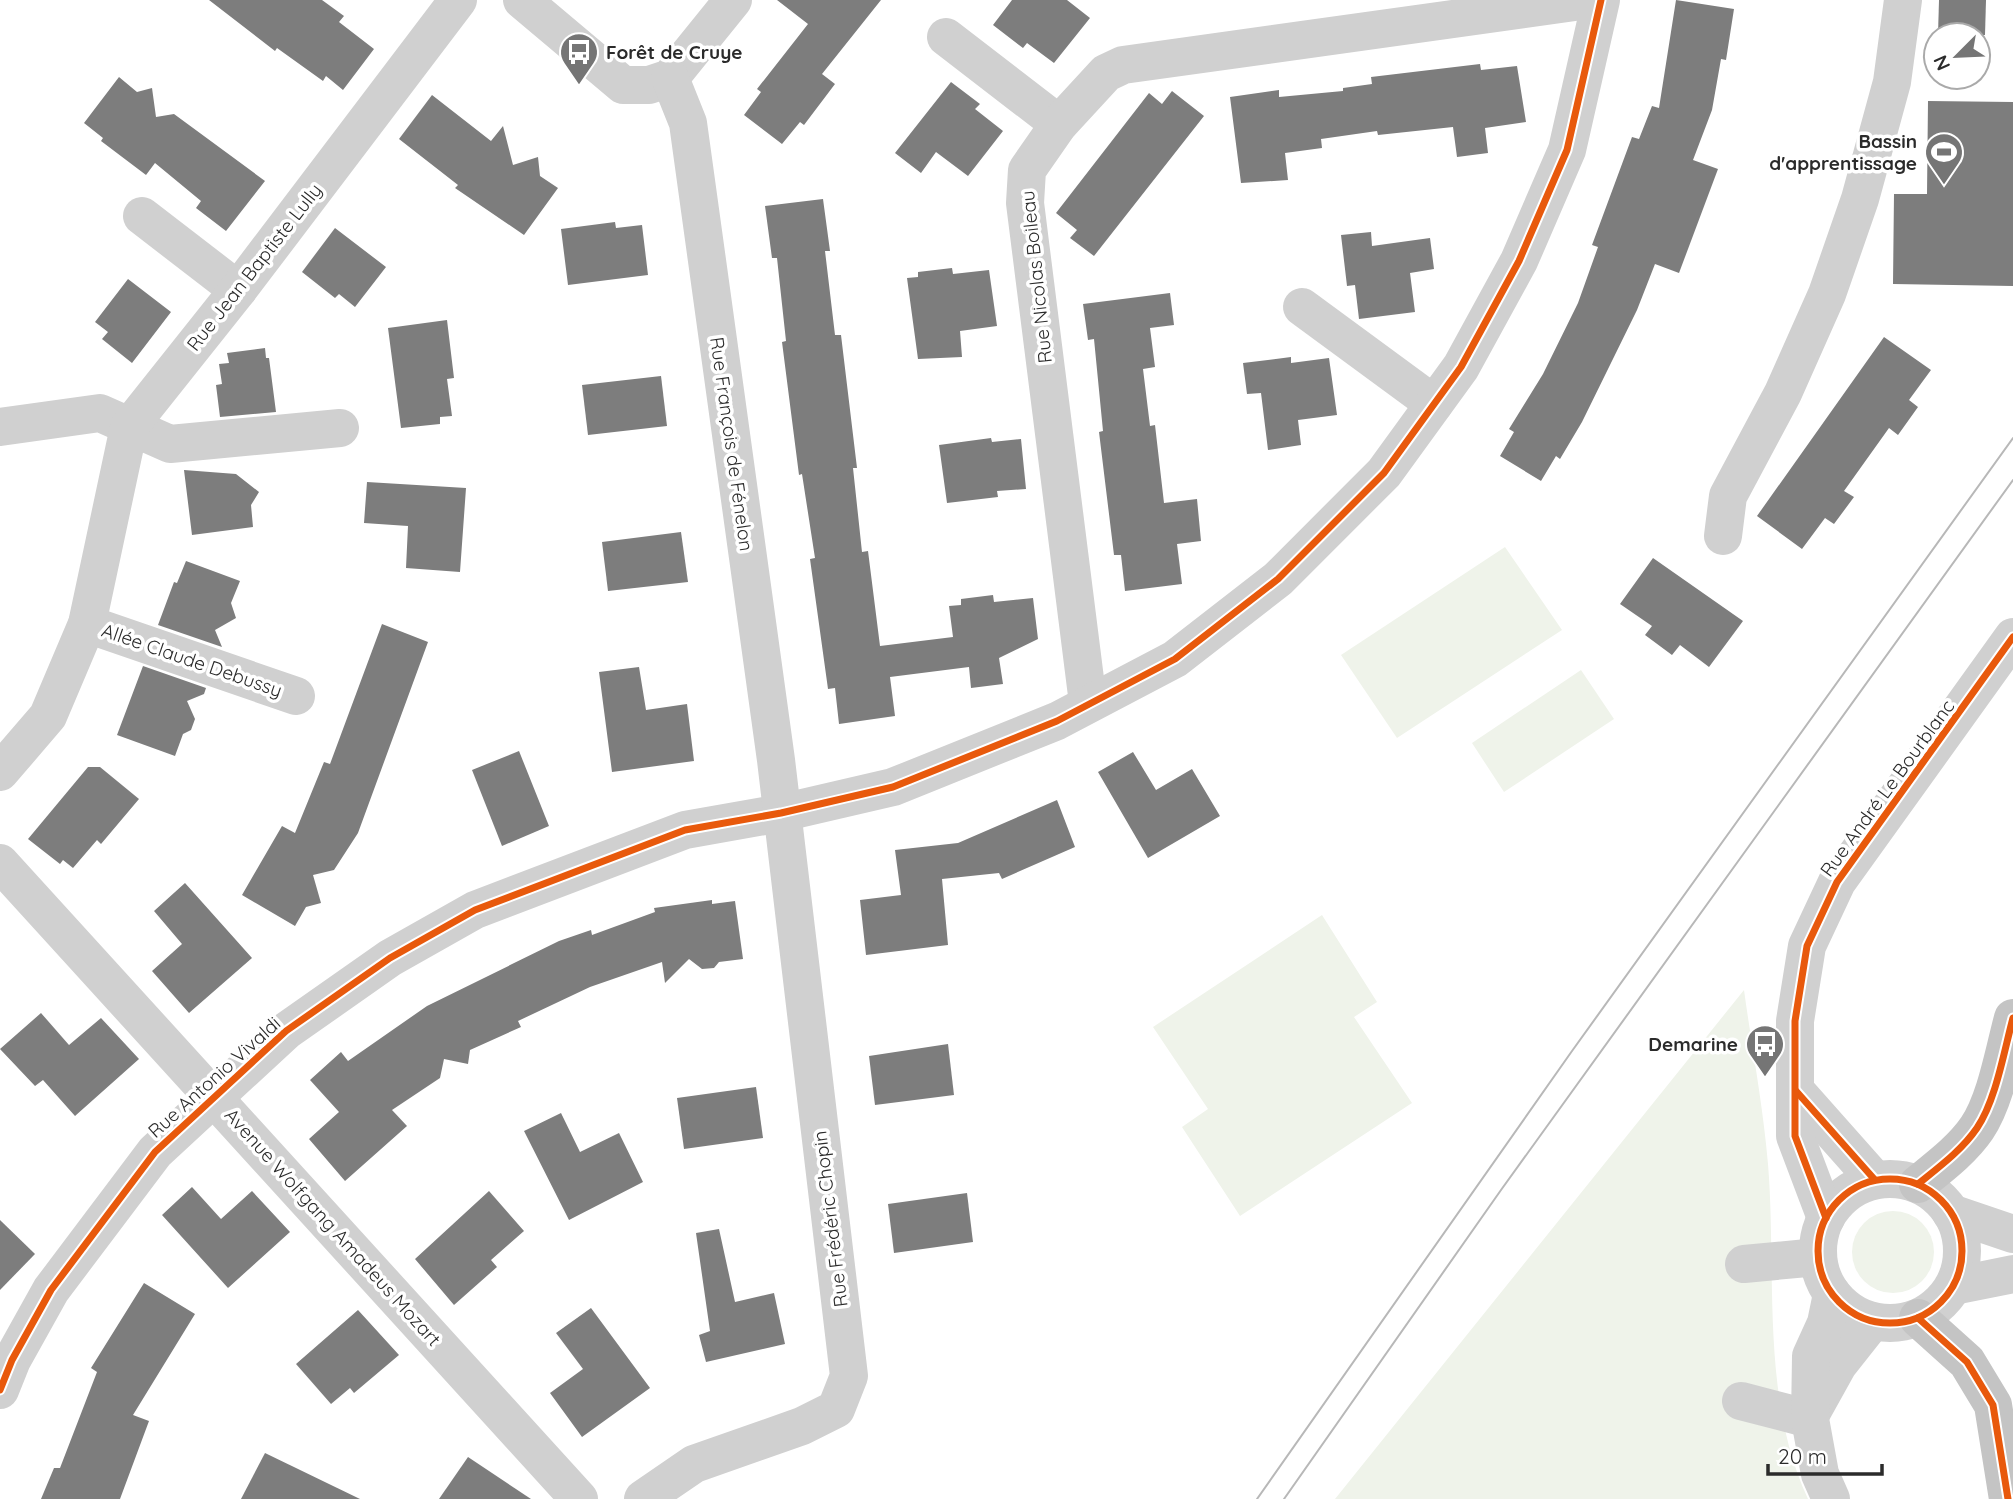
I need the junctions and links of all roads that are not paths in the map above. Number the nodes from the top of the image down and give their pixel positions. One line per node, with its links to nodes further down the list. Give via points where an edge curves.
1 (458, 0): 11 (street, Rue Jean Baptiste Lully)
2 (522, 0): 8 (street, via 622,85 649,85)
3 (733, 0): 8 (street)
4 (1589, 0): 9 (street, Rue Nicolas Boileau, via 1123,65 1106,73)
5 (1601, 0): 13 (street, Rue Antonio Vivaldi, via 1561,162 1519,261 1461,368)
6 (1903, 0): 17 (street, via 1892,82 1860,199 1805,344 1728,496)
7 (946, 37): 9 (street)
8 (670, 78): 23 (street, Rue François de Fénelon, via 688,123)
9 (1059, 124): 21 (street, Rue Nicolas Boileau, via 1027,170 1025,203)
10 (142, 216): 11 (street)
11 (238, 290): 15 (street, Rue Jean Baptiste Lully)
12 (1302, 307): 13 (street)
13 (1434, 404): 21 (street, Rue Antonio Vivaldi, via 1384,473 1278,579 1175,659)
14 (0, 427): 15 (street, via 100,414)
15 (129, 427): 16 (street, via 170,444); 18 (street)
16 (340, 428)
17 (1723, 536)
18 (87, 624): 20 (street, Allée Claude Debussy); 22 (street, via 48,716)
19 (2013, 637): 26 (street, Rue André Le Bourblanc, via 1837,882 1807,946 1795,1021)
20 (296, 696)
21 (1088, 703): 23 (street, Rue Antonio Vivaldi, via 1057,721 893,787)
22 (0, 772)
23 (781, 813): 27 (street, Rue Antonio Vivaldi, via 685,830 475,910 390,958 286,1031); 44 (street, Rue Frédéric Chopin, via 849,1376 836,1409 802,1426 694,1464)
24 (0, 863): 27 (street, Avenue Wolfgang Amadeus Mozart)
25 (2013, 1018): 29 (main road, via 1978,1127)
26 (1796, 1091): 28 (street); 31 (street, Rue André Le Bourblanc, via 1795,1136)
27 (214, 1096): 40 (street, Rue Antonio Vivaldi, via 155,1152 106,1212); 43 (street, Avenue Wolfgang Amadeus Mozart)
28 (1875, 1180): 29 (street); 31 (street, via 1838,1200)
29 (1918, 1184): 30 (street, via 1937,1196)
30 (1951, 1213): 32 (street); 36 (street, via 1962,1252)
31 (1825, 1218): 33 (street)
32 (2013, 1234)
33 (1818, 1256): 34 (street); 37 (street)
34 (1744, 1264)
35 (2013, 1274): 36 (street)
36 (1954, 1286): 38 (street, via 1938,1306)
37 (1832, 1294): 39 (street, via 1850,1312); 42 (street, via 1826,1323 1811,1356)
38 (1918, 1318): 39 (street, via 1895,1324); 46 (main road, via 1967,1362 1993,1405)
39 (1872, 1322): 42 (street, via 1838,1365)
40 (4, 1366)
41 (1741, 1401): 42 (street)
42 (1811, 1415): 45 (street, via 1820,1474)
43 (579, 1499)
44 (643, 1499)
45 (1831, 1499)
46 (2008, 1499)

